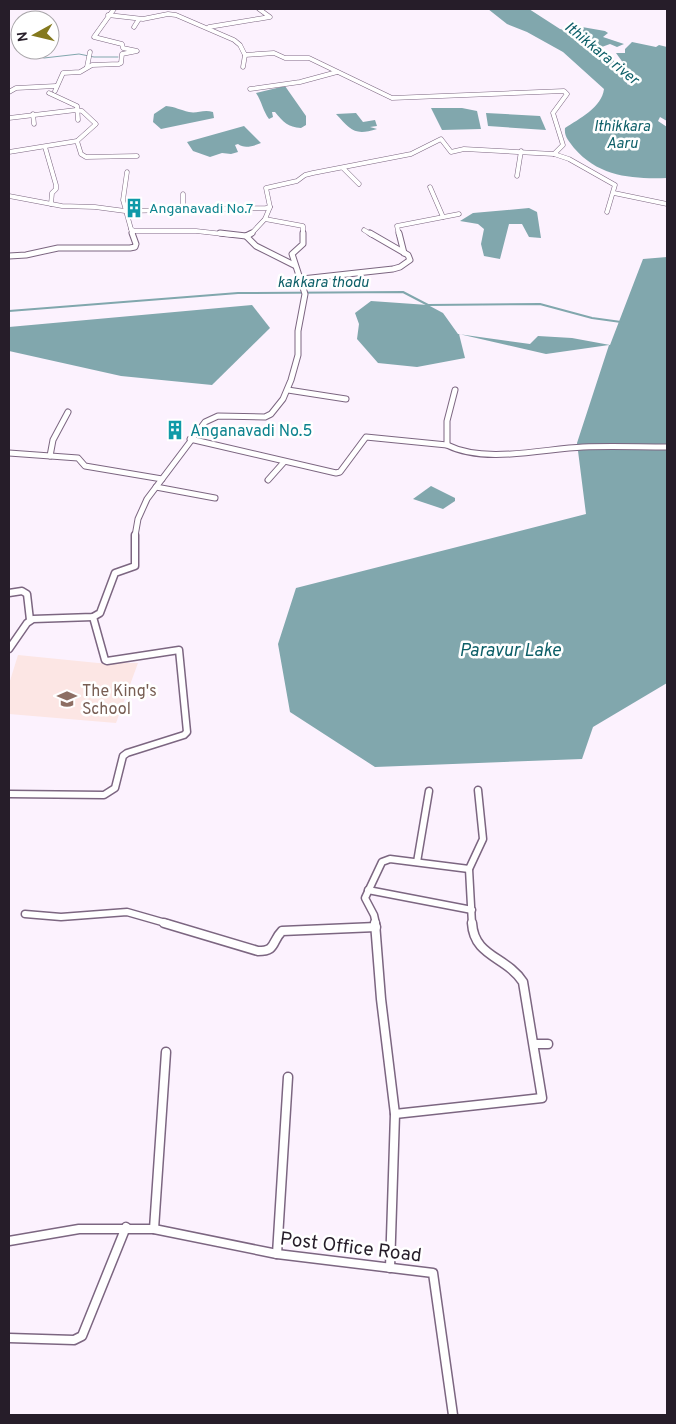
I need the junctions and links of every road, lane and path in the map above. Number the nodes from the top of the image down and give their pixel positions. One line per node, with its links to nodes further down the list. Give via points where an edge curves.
1 (114, 9): 3 (street)
2 (259, 9): 6 (street, via 270,17)
3 (108, 15): 4 (street); 9 (street, via 94,37 137,51 122,54 119,64)
4 (139, 19): 5 (street); 6 (street, via 176,14)
5 (134, 27)
6 (207, 27): 8 (street, via 234,40)
7 (90, 52): 9 (street)
8 (245, 55): 10 (street); 11 (street, via 272,53 285,58 307,58)
9 (87, 67): 13 (street, via 80,72 63,73 55,88 16,88)
10 (243, 67)
11 (337, 72): 12 (street, via 300,82); 24 (street, via 392,98 568,93 553,113 563,145)
12 (250, 89)
13 (9, 92)
14 (49, 93): 15 (street, via 77,106)
15 (76, 110): 16 (street); 18 (street); 20 (street, via 82,111 96,124)
16 (33, 114): 17 (street); 19 (street)
17 (9, 118)
18 (78, 120)
19 (34, 124)
20 (77, 142): 21 (street); 25 (street, via 81,154 86,157)
21 (45, 147): 22 (street); 34 (street, via 56,186)
22 (9, 152)
23 (521, 152): 24 (street); 26 (street, via 462,149 451,152 441,139 413,154); 28 (street)
24 (554, 154): 31 (street, via 610,181 615,186)
25 (137, 156)
26 (343, 168): 29 (street); 36 (street, via 308,174 297,182 266,188)
27 (127, 172): 37 (street)
28 (517, 176)
29 (359, 184)
30 (430, 187): 41 (street)
31 (614, 193): 35 (street); 39 (street)
32 (183, 194): 38 (street)
33 (9, 196): 34 (street)
34 (51, 204): 37 (street)
35 (667, 204)
36 (270, 207): 38 (street); 42 (street)
37 (125, 211): 38 (street); 43 (street)
38 (183, 211)
39 (607, 212)
40 (459, 214): 41 (street)
41 (443, 217): 46 (street, via 397,226)
42 (266, 219): 45 (street); 48 (street, via 303,226 303,243 292,254)
43 (131, 229): 45 (street); 47 (street, via 135,247 58,248)
44 (364, 230): 46 (street)
45 (246, 236): 48 (street, via 256,246)
46 (404, 253): 49 (street, via 411,258 400,267)
47 (9, 256)
48 (294, 265): 49 (street)
49 (302, 280): 50 (street, via 305,294 298,330 299,354)
50 (288, 390): 52 (street); 54 (street, via 269,416 214,417)
51 (455, 390): 55 (street, via 447,421)
52 (346, 399)
53 (68, 412): 58 (street, via 53,440)
54 (190, 439): 59 (street); 60 (street)
55 (447, 445): 56 (street, via 455,451 489,454 583,447); 59 (street, via 366,437 338,473)
56 (667, 447)
57 (9, 453): 58 (street)
58 (50, 456): 60 (street, via 78,458 85,466)
59 (284, 462): 61 (street)
60 (162, 479): 62 (street)
61 (268, 480)
62 (156, 487): 63 (street); 65 (street, via 140,513 135,534 135,566 115,572 100,612)
63 (215, 498)
64 (9, 593): 66 (street, via 22,591 27,594)
65 (93, 617): 66 (street, via 40,617); 70 (street, via 107,661 178,650 187,732 123,756 115,788 104,795)
66 (30, 620): 67 (street)
67 (9, 649)
68 (478, 790): 72 (street, via 483,839)
69 (429, 791): 71 (street)
70 (9, 794)
71 (417, 862): 72 (street); 73 (street, via 382,861)
72 (469, 869): 74 (street)
73 (368, 890): 74 (street); 76 (street, via 365,898)
74 (472, 910): 77 (street, via 473,935 477,944 517,973 523,982)
75 (25, 914): 76 (street, via 61,917 127,912 258,951 273,947 282,931)
76 (376, 927): 81 (street)
77 (534, 1044): 78 (street); 81 (street, via 542,1098)
78 (548, 1044)
79 (166, 1052): 83 (street)
80 (288, 1077): 85 (street)
81 (395, 1114): 86 (street)
82 (126, 1227): 83 (street, Post Office Road); 84 (street, Post Office Road, via 79,1228); 87 (street, via 82,1336 74,1340)
83 (154, 1229): 85 (street, Post Office Road)
84 (9, 1241)
85 (276, 1254): 86 (street, Post Office Road)
86 (390, 1268): 88 (street, Post Office Road, via 433,1273)
87 (9, 1338)
88 (452, 1415)

